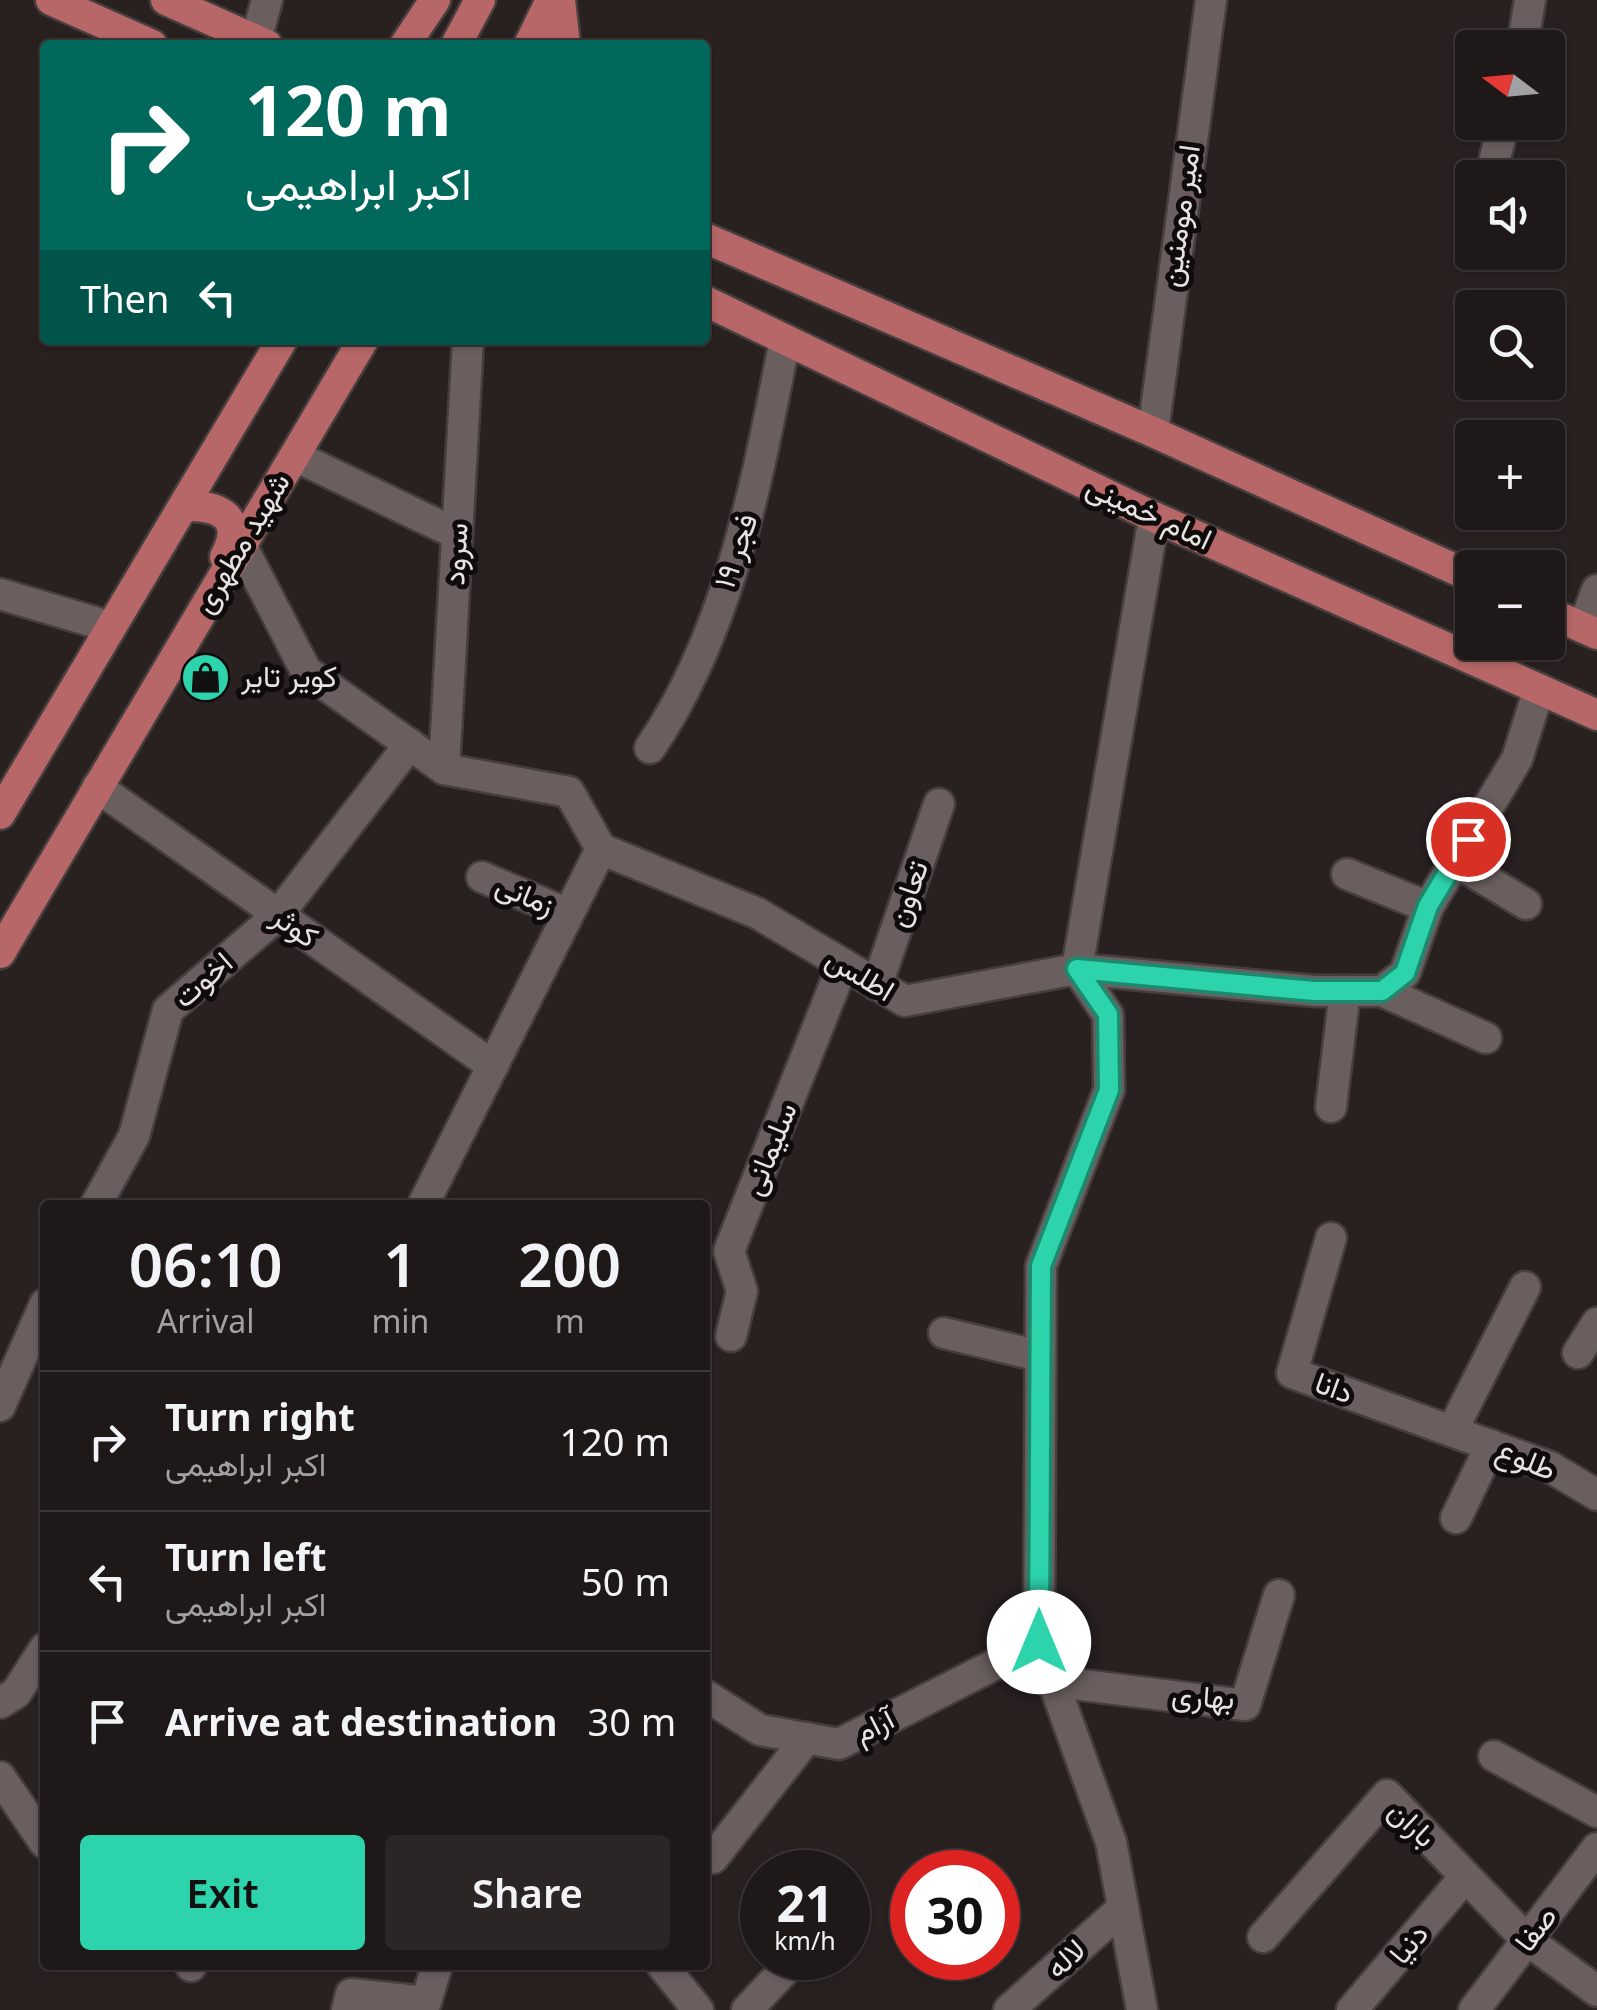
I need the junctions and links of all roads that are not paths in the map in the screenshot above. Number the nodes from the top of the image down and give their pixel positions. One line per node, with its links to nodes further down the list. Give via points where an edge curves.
1 (51, 0): 11 (main road)
2 (166, 0): 12 (main road)
3 (267, 0): 13 (street)
4 (435, 0): 14 (main road)
5 (480, 0): 15 (main road)
6 (551, 0): 16 (main road)
7 (560, 0): 17 (main road)
8 (1211, 0): 24 (street, امیر مومنین)
9 (1530, 0): 10 (street)
10 (1525, 30)
11 (141, 40)
12 (256, 40)
13 (261, 40)
14 (408, 40)
15 (459, 40)
16 (531, 40)
17 (564, 40)
18 (710, 240): 24 (main road)
19 (710, 303): 20 (main road, امام خمینی)
20 (785, 340): 27 (main road, امام خمینی); 40 (street, فجر ۱۹, via 752,505 704,649 679,706)
21 (279, 345): 26 (main road)
22 (364, 345): 25 (main road, شهید مطهری)
23 (468, 345): 28 (street, سرود)
24 (1153, 432): 30 (main road)
25 (294, 456): 28 (street); 29 (main road, شهید مطهری)
26 (184, 506): 34 (main road); 37 (main road, via 223,513 234,541)
27 (1154, 517): 36 (main road, امام خمینی); 55 (street)
28 (457, 534): 41 (street, سرود)
29 (241, 545): 37 (main road, شهید مطهری); 39 (street, via 306,671)
30 (1455, 570)
31 (1597, 590): 35 (street)
32 (0, 594): 34 (street)
33 (1565, 620): 35 (main road)
34 (112, 627): 44 (main road)
35 (1590, 631)
36 (1538, 689): 38 (main road, امام خمینی); 46 (street, via 1516,759)
37 (153, 693): 42 (main road, شهید مطهری)
38 (1597, 716)
39 (410, 744): 41 (street); 52 (street, اخوت)
40 (650, 748)
41 (444, 768): 45 (street, via 569,792)
42 (97, 787): 52 (street, کوثر); 53 (main road, شهید مطهری)
43 (939, 804): 56 (street, تعاون)
44 (0, 814)
45 (601, 850): 51 (street); 54 (street, اطلس, via 757,913)
46 (1453, 860): 49 (street); 50 (street)
47 (1347, 874): 50 (street)
48 (482, 877): 51 (street, زمانی)
49 (1526, 904)
50 (1428, 906): 58 (street, via 1405,973)
51 (568, 914): 60 (street)
52 (278, 915): 60 (street, کوثر); 62 (street, اخوت, via 168,1010 134,1136)
53 (0, 954)
54 (843, 964): 56 (street, اطلس); 65 (street, سلیمانی)
55 (1077, 969): 56 (street, اطلس, via 905,1001); 57 (street, اطلس); 72 (street, via 1108,1014 1109,1090 1041,1266)
56 (877, 985)
57 (1345, 991): 58 (street, اطلس); 61 (street)
58 (1382, 991): 59 (street)
59 (1486, 1038)
60 (492, 1066): 63 (street)
61 (1331, 1107)
62 (99, 1200)
63 (425, 1200)
64 (1331, 1238): 74 (street, دانا, via 1292,1373)
65 (717, 1246): 70 (street, سلیمانی, via 742,1291)
66 (1524, 1286): 74 (street)
67 (40, 1315): 73 (street)
68 (1597, 1323): 71 (street)
69 (944, 1333): 72 (street)
70 (732, 1336)
71 (1578, 1353)
72 (1040, 1356): 79 (street)
73 (0, 1406)
74 (1452, 1431): 75 (street, طلوع)
75 (1491, 1446): 76 (street, طلوع, via 1550,1467); 77 (street)
76 (1597, 1495)
77 (1456, 1518)
78 (1280, 1595): 81 (street, بهاری, via 1245,1705)
79 (1039, 1642): 81 (street); 84 (street, آرام, via 839,1744)
80 (40, 1656): 83 (street, via 16,1693)
81 (1050, 1681): 92 (street, via 1112,1842)
82 (710, 1699): 84 (street, آرام, via 760,1730)
83 (0, 1703)
84 (807, 1738): 90 (street)
85 (1494, 1756): 87 (street)
86 (0, 1777): 88 (street)
87 (1597, 1812)
88 (40, 1837)
89 (1597, 1848): 94 (street, صفا)
90 (712, 1858)
91 (1465, 1878): 93 (street, باران, via 1387,1794); 94 (street, باران); 104 (street, دنیا)
92 (1123, 1908): 102 (street, لاله); 103 (street)
93 (1263, 1936)
94 (1527, 1940): 98 (street, باران); 105 (street, صفا)
95 (436, 1970): 99 (street, via 426,2002 351,1994)
96 (666, 1970): 100 (street)
97 (775, 1980): 101 (street)
98 (1597, 1991)
99 (347, 2010)
100 (698, 2010)
101 (746, 2010)
102 (1009, 2010)
103 (1142, 2010)
104 (1352, 2010)
105 (1474, 2010)

